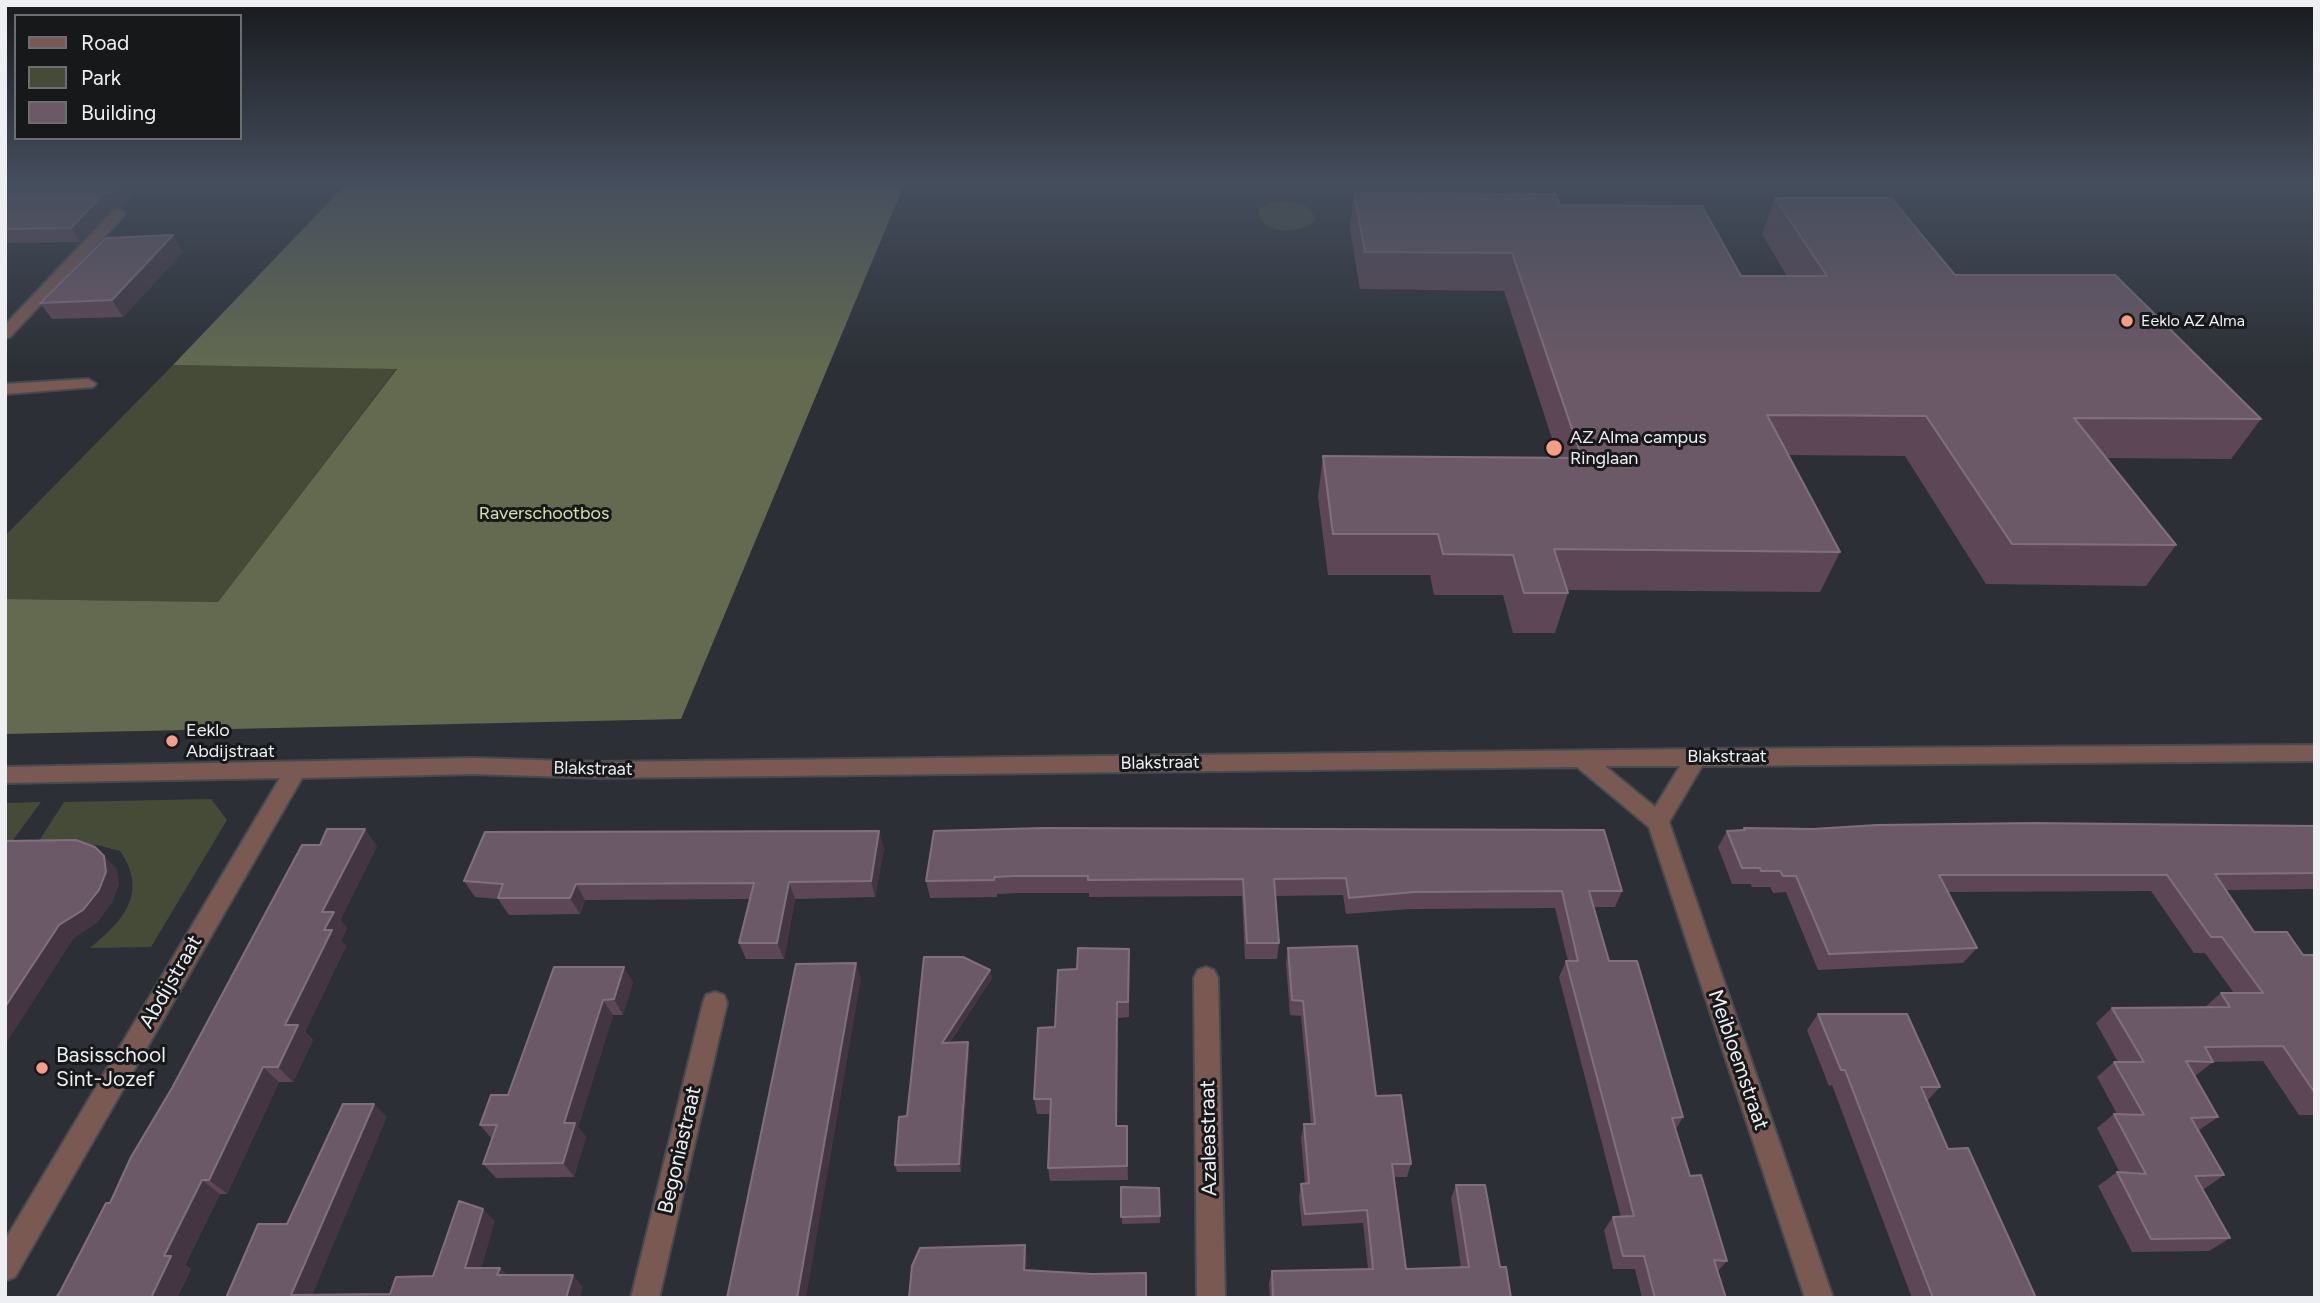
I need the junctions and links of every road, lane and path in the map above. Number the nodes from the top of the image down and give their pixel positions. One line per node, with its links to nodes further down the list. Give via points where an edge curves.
1 (88, 246): 2 (street)
2 (5, 334)
3 (88, 384): 4 (street)
4 (5, 388)
5 (2315, 753): 6 (street, Blakstraat)
6 (1696, 757): 7 (street, Blakstraat); 10 (street)
7 (1583, 759): 8 (street, Blakstraat); 10 (street)
8 (296, 769): 9 (street, Blakstraat); 13 (street, Abdijstraat)
9 (5, 775)
10 (1658, 822): 16 (street, Meibloemstraat)
11 (1206, 978): 15 (street, Azaleastraat)
12 (715, 1003): 14 (street, Begoniastraat)
13 (5, 1267)
14 (645, 1298)
15 (1211, 1298)
16 (1818, 1298)

